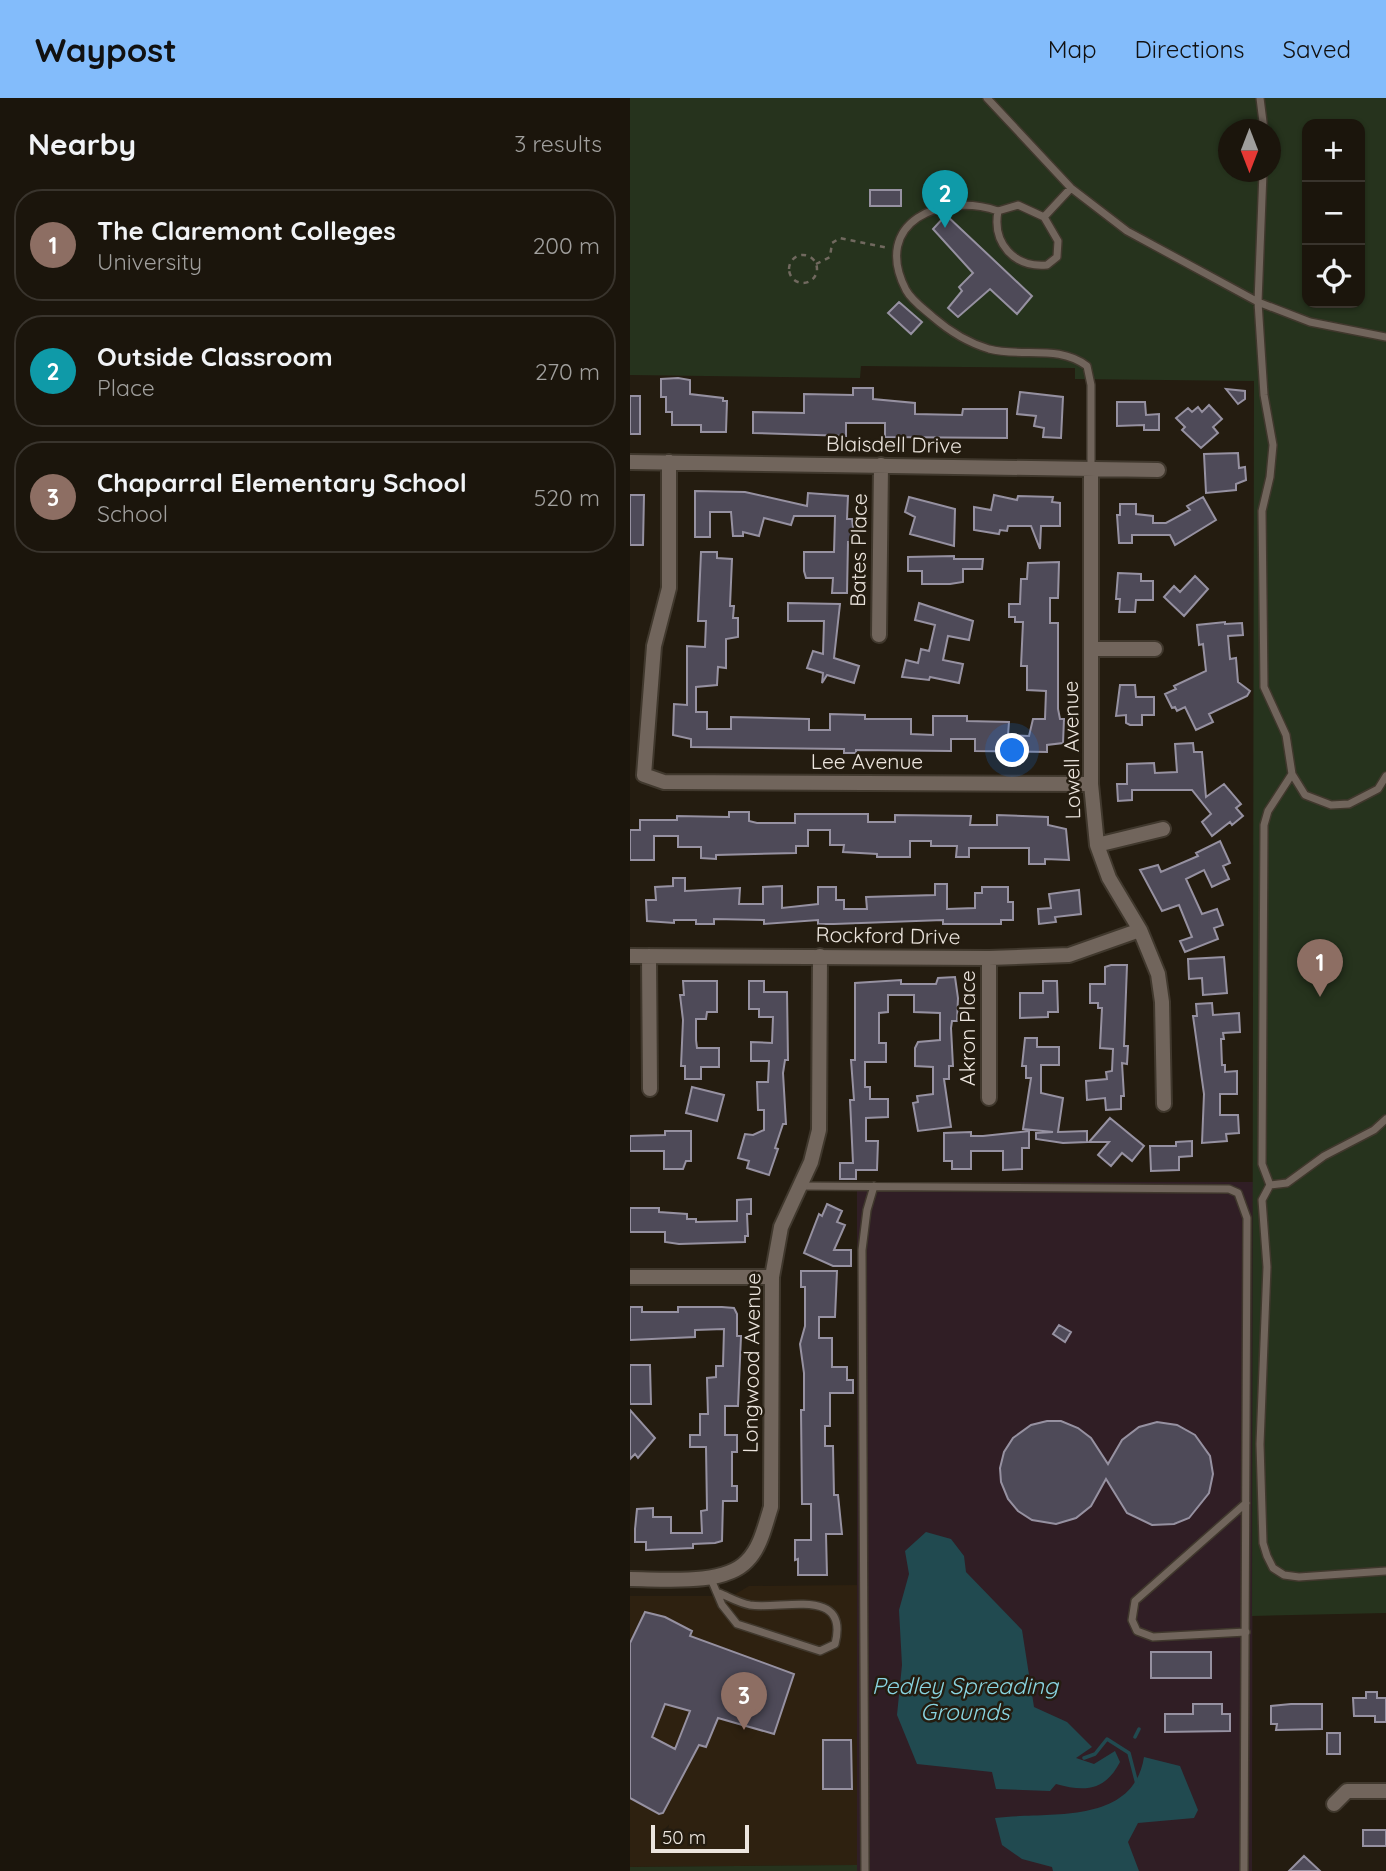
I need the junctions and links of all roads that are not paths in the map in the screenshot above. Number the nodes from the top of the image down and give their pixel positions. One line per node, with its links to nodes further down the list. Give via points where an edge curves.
1 (987, 98): 5 (lane)
2 (1260, 98): 3 (lane)
3 (1263, 119)
4 (1263, 182): 8 (lane)
5 (1071, 188): 7 (lane); 8 (lane, via 1128,231)
6 (998, 211): 7 (lane, via 1018,205); 7 (lane, via 1000,241 1021,262 1034,266 1052,263 1059,250 1055,231); 13 (lane, Lowell Avenue, via 968,205 935,209 915,219 895,249 898,270 908,293 945,327 989,349 1060,353 1087,366)
7 (1044, 217)
8 (1258, 302): 9 (lane, via 1310,322); 18 (lane, via 1273,444 1263,503 1262,665 1268,700 1286,735)
9 (1386, 337)
10 (630, 462): 11 (street, Blaisdell Drive)
11 (670, 463): 12 (street, Blaisdell Drive); 20 (street, Lee Avenue, via 668,588 653,646 644,775 664,782)
12 (881, 465): 13 (street, Blaisdell Drive); 15 (street, Bates Place)
13 (1091, 469): 14 (street, Blaisdell Drive); 16 (street, Lowell Avenue)
14 (1158, 470)
15 (879, 635)
16 (1091, 649): 17 (street); 20 (street, Lowell Avenue)
17 (1155, 649)
18 (1292, 774): 19 (lane, via 1305,795 1331,804 1362,799 1378,789); 32 (lane, via 1264,825 1262,1164)
19 (1386, 776)
20 (1091, 785): 22 (street, Lowell Avenue)
21 (1163, 829): 22 (street)
22 (1097, 845): 23 (street, Lowell Avenue, via 1109,878)
23 (1140, 930): 27 (street, Rockford Drive, via 1069,955); 30 (street, Lowell Avenue, via 1158,974 1162,1002)
24 (630, 956): 25 (street, Rockford Drive)
25 (649, 956): 26 (street, Rockford Drive); 28 (street)
26 (820, 956): 27 (street, Rockford Drive); 33 (street, Longwood Avenue, via 819,1130 811,1162)
27 (989, 958): 29 (street, Akron Place)
28 (649, 1089)
29 (989, 1098)
30 (1164, 1104)
31 (1386, 1119): 32 (lane, via 1287,1183)
32 (1270, 1185): 38 (lane, via 1262,1200 1267,1267 1263,1543 1273,1568 1284,1575)
33 (798, 1186): 34 (lane); 36 (street, Longwood Avenue, via 780,1227)
34 (874, 1186): 37 (lane, via 1229,1189 1238,1193 1247,1218); 45 (lane, via 867,1210 862,1276)
35 (630, 1277): 36 (street)
36 (772, 1277): 40 (street, Longwood Avenue, via 771,1507 762,1537 746,1563)
37 (1246, 1503): 42 (lane); 42 (lane, via 1135,1601 1132,1620 1137,1630 1153,1637)
38 (1386, 1570)
39 (630, 1579): 40 (street)
40 (711, 1579): 41 (lane)
41 (719, 1593): 41 (lane, via 722,1605 737,1623 820,1651 835,1644 839,1628 834,1614 823,1606 751,1605)
42 (1246, 1632): 46 (lane)
43 (1386, 1791): 44 (street, via 1347,1791)
44 (1334, 1804)
45 (865, 1871)
46 (1244, 1871)

